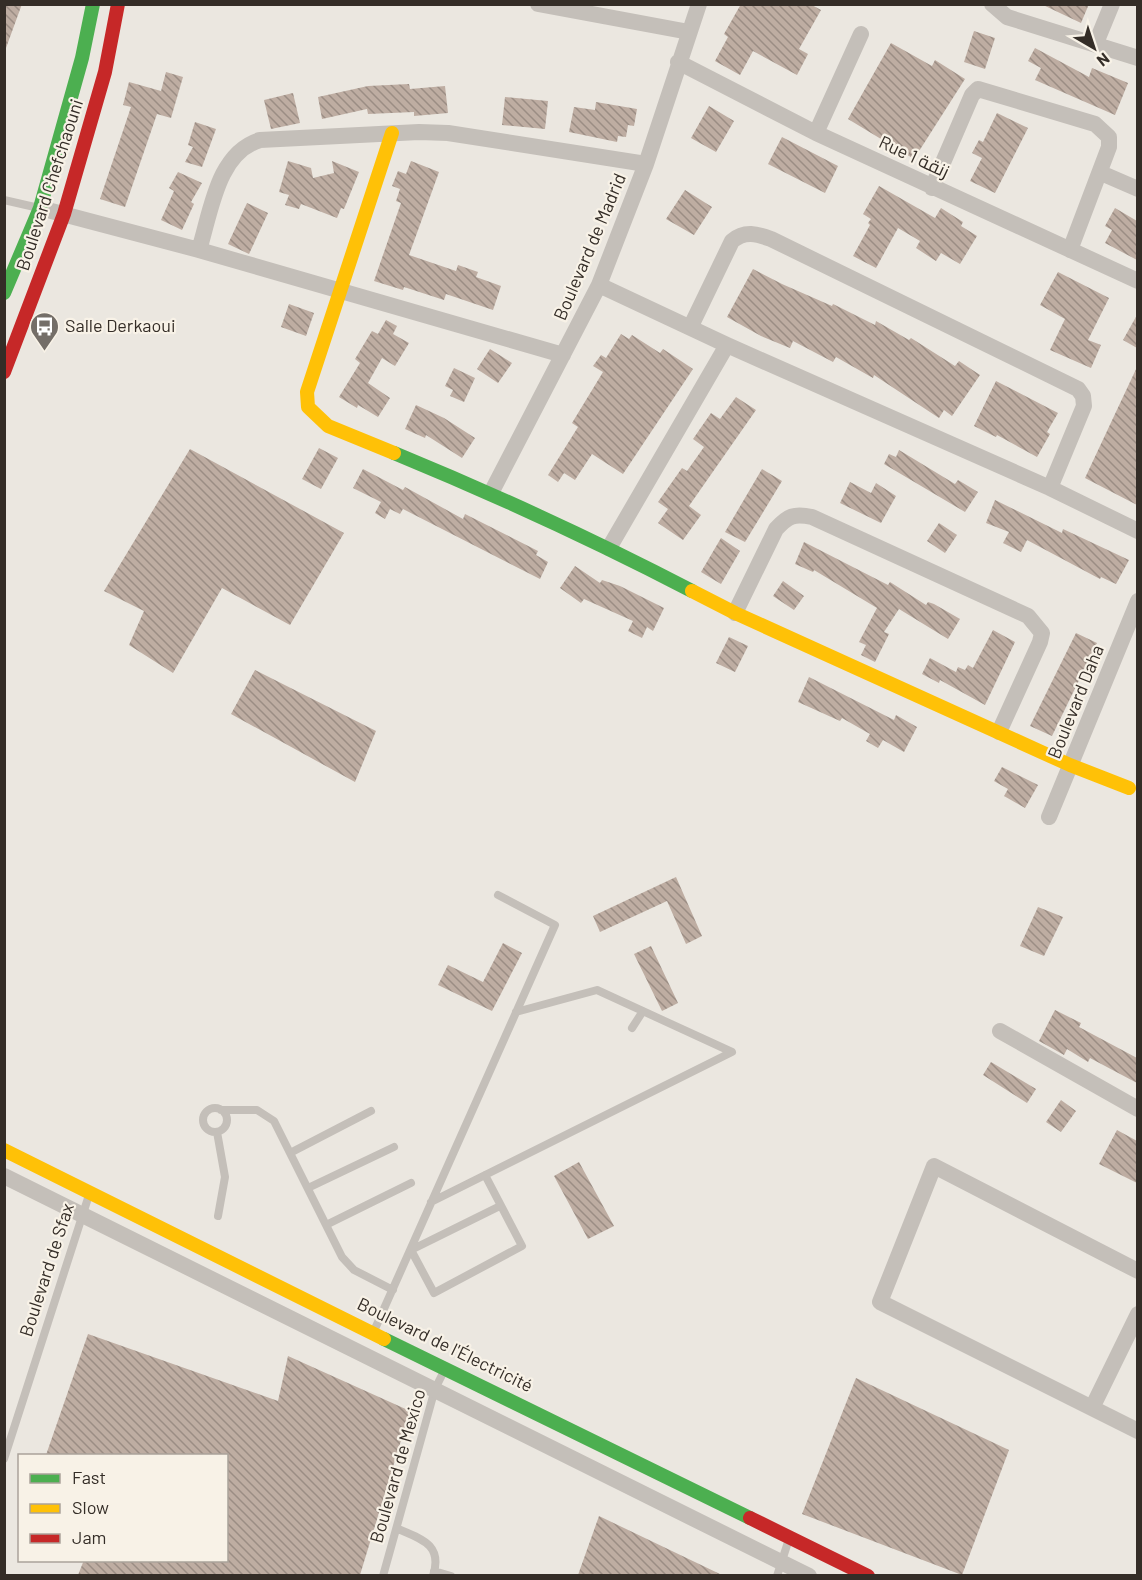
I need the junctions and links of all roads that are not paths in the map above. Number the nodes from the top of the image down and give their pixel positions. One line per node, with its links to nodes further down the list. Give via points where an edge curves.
1 (93, 4): 19 (street, Boulevard Chefchaouni)
2 (118, 4): 20 (street, Boulevard Chefchaouni, via 105,72)
3 (538, 4): 7 (street)
4 (699, 4): 7 (street, Boulevard de Madrid)
5 (992, 4): 9 (street, via 1007,17)
6 (1112, 4): 9 (street)
7 (689, 32): 11 (street, Boulevard de Madrid)
8 (861, 34): 12 (street)
9 (1096, 43): 10 (street)
10 (1137, 58)
11 (678, 62): 12 (street, Rue 1 زنقة); 14 (street, Boulevard de Madrid)
12 (816, 133): 16 (street, Rue 1 زنقة)
13 (392, 134): 14 (street, via 475,136); 21 (street, via 260,140 242,148 225,169); 25 (street)
14 (646, 164): 24 (street, Boulevard de Madrid)
15 (1101, 173): 16 (street, via 1110,136 1104,129 978,89); 17 (street); 22 (street)
16 (932, 188): 22 (street, Rue 1 زنقة)
17 (1137, 189)
18 (4, 200): 19 (lane)
19 (40, 208): 20 (street); 26 (street, Boulevard Chefchaouni)
20 (64, 214): 21 (street); 30 (street, Boulevard Chefchaouni)
21 (199, 250): 25 (street)
22 (1070, 250): 23 (street, Rue 1 زنقة)
23 (1137, 281)
24 (599, 285): 27 (street); 29 (street, Boulevard de Madrid)
25 (339, 291): 29 (street); 32 (street, via 307,392 311,413 328,426)
26 (4, 293)
27 (691, 326): 28 (street); 31 (street, via 732,241 749,233 771,239 1078,389 1084,406)
28 (727, 345): 31 (street); 34 (street)
29 (563, 354): 32 (street, Boulevard de Madrid)
30 (4, 372)
31 (1050, 488): 33 (street)
32 (491, 494): 34 (street)
33 (1137, 531)
34 (609, 549): 36 (street)
35 (1136, 607): 38 (street, Boulevard Daha)
36 (735, 613): 37 (street); 37 (street, via 785,518 796,514 812,517 1028,616 1037,624 1042,633 1040,642)
37 (999, 732): 38 (street)
38 (1070, 765): 39 (street); 40 (street, Boulevard Daha)
39 (1129, 788)
40 (1050, 817)
41 (498, 896): 43 (lane, via 555,925)
42 (643, 1011): 43 (lane, via 597,990); 44 (lane); 53 (lane, via 732,1052)
43 (516, 1012): 58 (lane)
44 (632, 1028)
45 (1000, 1031): 46 (street)
46 (1137, 1109)
47 (221, 1110): 49 (lane, via 227,1123); 49 (lane, via 210,1109 203,1118 205,1128); 52 (lane, via 256,1110 269,1116)
48 (371, 1111): 52 (lane)
49 (217, 1132): 61 (lane, via 225,1177)
50 (394, 1147): 56 (lane)
51 (4, 1150): 57 (street, Boulevard de l'Électricité)
52 (290, 1154): 56 (lane)
53 (485, 1175): 58 (lane); 59 (lane)
54 (4, 1176): 60 (street)
55 (411, 1183): 62 (lane)
56 (308, 1188): 62 (lane)
57 (89, 1194): 60 (lane, Boulevard de Sfax); 67 (street, Boulevard de l'Électricité)
58 (431, 1202): 63 (lane)
59 (500, 1206): 63 (lane); 63 (lane, via 522,1246 434,1293)
60 (81, 1215): 69 (street); 72 (lane, Boulevard de Sfax)
61 (218, 1216)
62 (326, 1225): 65 (lane, via 354,1270)
63 (411, 1251): 65 (lane)
64 (1137, 1272): 70 (street, via 934,1166 880,1302)
65 (393, 1290): 67 (lane)
66 (1137, 1314): 70 (street)
67 (374, 1332): 68 (street, Boulevard de l'Électricité)
68 (447, 1367): 69 (lane, Boulevard de Mexico); 74 (street, Boulevard de l'Électricité)
69 (435, 1389): 73 (lane, Boulevard de Mexico); 75 (street)
70 (1092, 1408): 71 (street)
71 (1137, 1431)
72 (4, 1459)
73 (398, 1529): 76 (lane, via 424,1540 432,1549 436,1556); 77 (lane, Boulevard de Mexico)
74 (790, 1536): 75 (lane); 80 (street, Boulevard de l'Électricité)
75 (779, 1569): 79 (street)
76 (434, 1573): 78 (lane)
77 (384, 1575)
78 (450, 1575)
79 (809, 1575)
80 (868, 1575)

